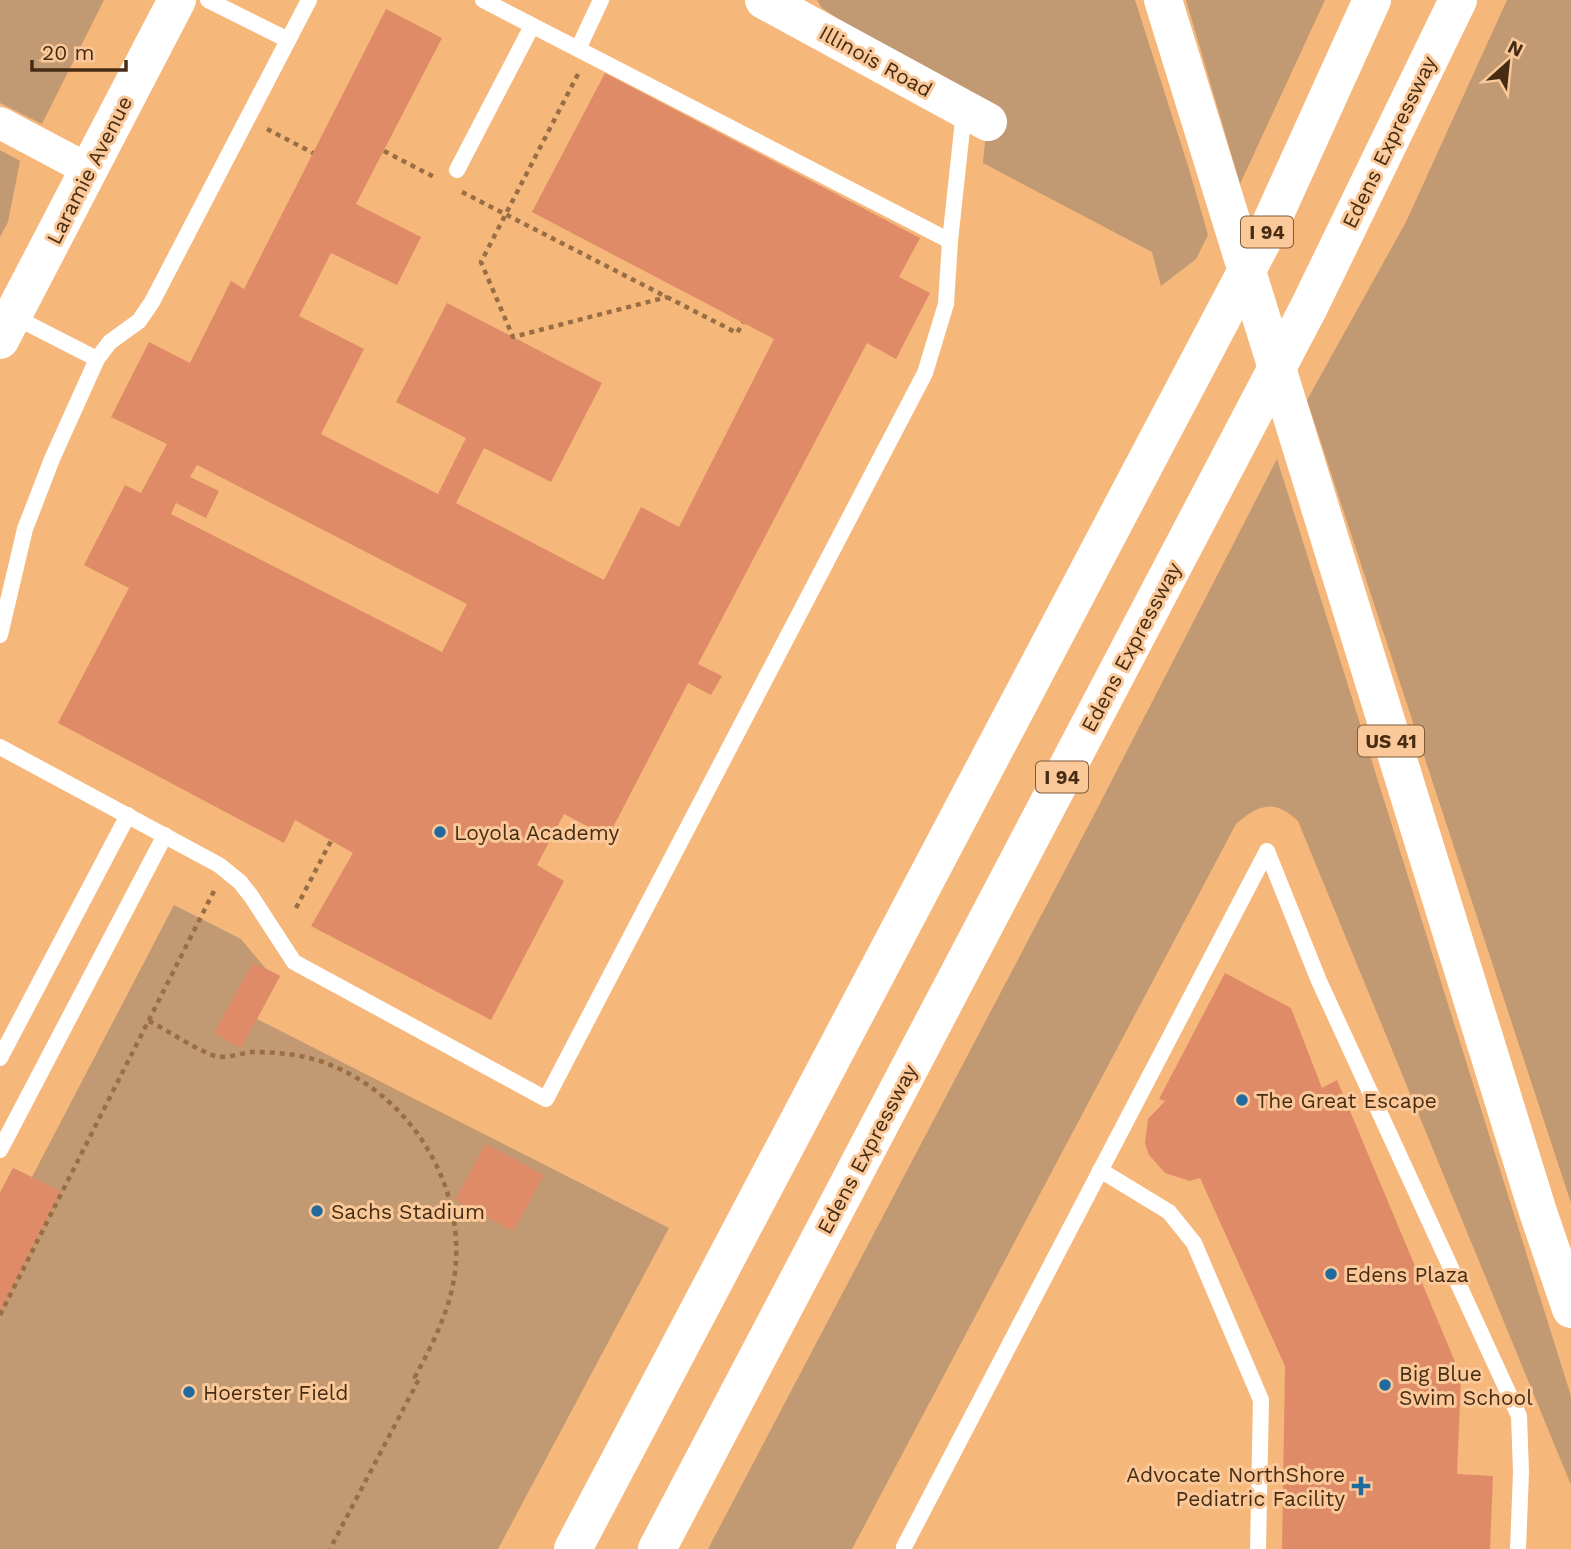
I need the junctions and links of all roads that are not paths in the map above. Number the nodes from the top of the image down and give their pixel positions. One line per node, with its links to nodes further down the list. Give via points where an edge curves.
1 (177, 0): 15 (main road, Laramie Avenue)
2 (208, 0): 11 (lane)
3 (309, 0): 11 (lane)
4 (483, 0): 10 (lane)
5 (601, 0): 12 (lane)
6 (765, 0): 13 (main road, Illinois Road)
7 (1163, 0): 27 (main road, US 41)
8 (1372, 0): 31 (main road, I 94, via 1265,236)
9 (1458, 0): 32 (main road, Edens Expressway / I 94, via 1309,307)
10 (533, 26): 12 (lane); 16 (lane)
11 (288, 40): 19 (lane, via 152,302 139,321 110,342)
12 (583, 51): 17 (lane)
13 (976, 116): 17 (lane)
14 (0, 123): 15 (street)
15 (89, 170): 18 (main road, Laramie Avenue)
16 (457, 170)
17 (950, 241): 23 (lane, via 946,304 925,373 547,1099 294,962 240,882)
18 (6, 328): 19 (lane)
19 (97, 359): 20 (lane, via 25,529)
20 (0, 635)
21 (0, 747): 22 (lane)
22 (128, 815): 23 (lane); 24 (lane)
23 (165, 835): 25 (lane)
24 (0, 1058)
25 (0, 1150)
26 (1100, 1170): 30 (lane); 33 (lane, via 1169,1212 1194,1243 1261,1399); 34 (lane, via 1267,851 1319,981 1519,1416)
27 (1538, 1212): 28 (main road); 29 (main road, US 41)
28 (1571, 1247)
29 (1571, 1309)
30 (904, 1547)
31 (573, 1549)
32 (657, 1549)
33 (1258, 1549)
34 (1518, 1549)

